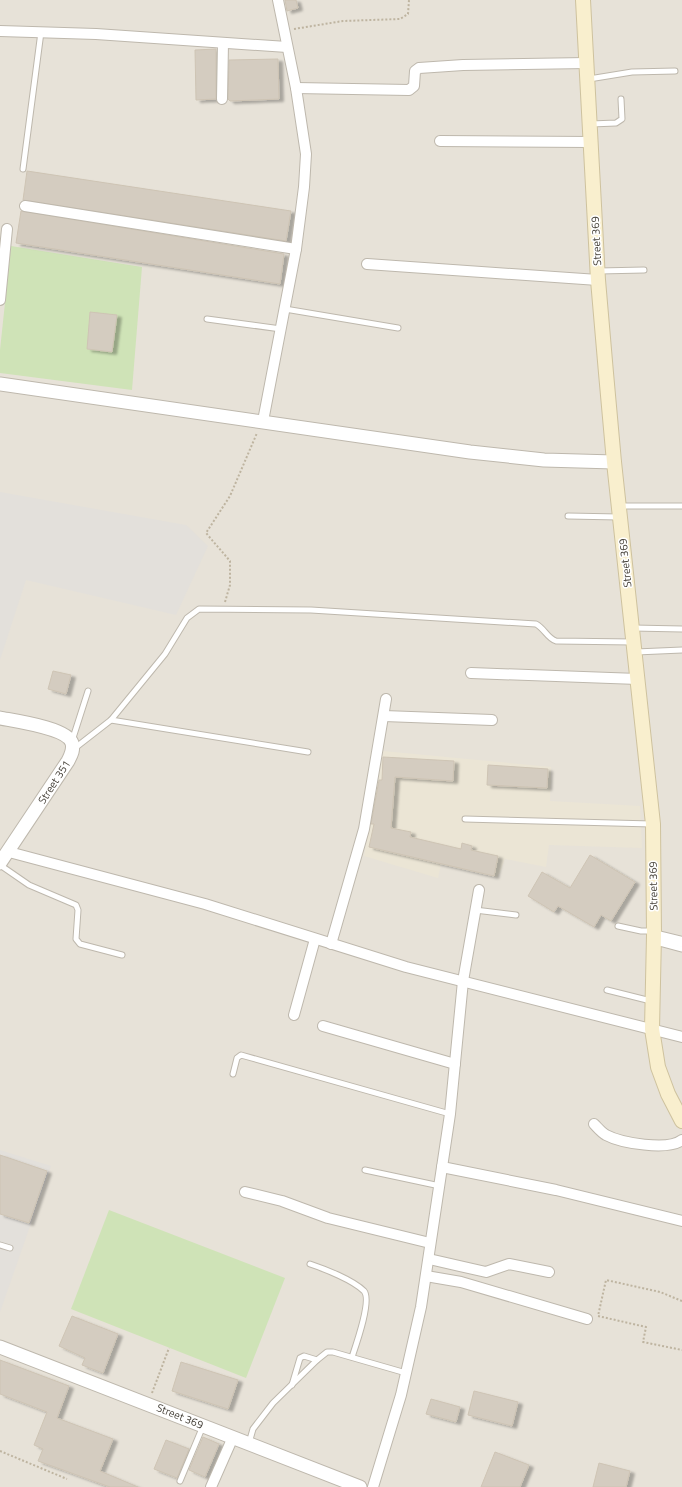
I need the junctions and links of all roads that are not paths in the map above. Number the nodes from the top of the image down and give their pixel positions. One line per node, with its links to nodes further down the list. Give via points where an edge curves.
1 (278, 0): 6 (street)
2 (583, 0): 7 (main road, Street 369)
3 (0, 31): 4 (street)
4 (41, 32): 5 (street); 16 (lane)
5 (224, 43): 6 (street); 11 (street)
6 (287, 47): 10 (street)
7 (586, 63): 9 (main road, Street 369); 10 (street, via 419,68 415,71 414,86 409,90)
8 (675, 71): 9 (lane, via 632,72)
9 (587, 79): 13 (main road, Street 369)
10 (296, 88): 19 (street, via 306,154)
11 (222, 99)
12 (621, 99): 13 (lane, via 622,120 616,123)
13 (590, 124): 15 (main road, Street 369)
14 (440, 141): 15 (street)
15 (591, 142): 22 (main road, Street 369)
16 (23, 169)
17 (25, 206): 19 (street)
18 (7, 229): 23 (street)
19 (296, 249): 24 (street)
20 (367, 264): 22 (street)
21 (644, 270): 22 (lane)
22 (598, 276): 30 (main road, Street 369)
23 (0, 300)
24 (285, 309): 26 (lane); 27 (street)
25 (207, 319): 27 (lane)
26 (398, 328)
27 (281, 329): 29 (street)
28 (0, 384): 29 (street)
29 (262, 421): 30 (street, via 470,452 544,460)
30 (614, 462): 32 (main road, Street 369)
31 (682, 506): 32 (lane)
32 (619, 512): 33 (lane); 35 (main road, Street 369)
33 (568, 516)
34 (682, 629): 35 (lane)
35 (634, 641): 36 (lane); 38 (main road, Street 369); 43 (lane, via 556,641 549,638 536,624 311,610 198,609 187,618 165,654)
36 (682, 650)
37 (471, 673): 38 (street)
38 (638, 679): 48 (main road, Street 369)
39 (88, 691): 45 (lane)
40 (386, 699): 41 (street)
41 (384, 716): 44 (street); 58 (street, via 364,829)
42 (0, 718): 45 (street, via 63,733)
43 (111, 720): 45 (lane); 46 (lane)
44 (492, 720)
45 (72, 746): 49 (street, Street 351, via 68,761)
46 (308, 752)
47 (464, 818): 48 (lane)
48 (653, 824): 55 (main road, Street 369)
49 (9, 852): 50 (street, Street 351); 56 (street, via 206,904)
50 (0, 864): 60 (lane, via 29,884 76,905 76,939 80,944)
51 (479, 890): 52 (street)
52 (475, 910): 53 (lane); 61 (street)
53 (516, 915)
54 (618, 926): 55 (lane)
55 (654, 936): 57 (street); 59 (lane); 63 (main road, Street 369)
56 (315, 939): 58 (street); 64 (street)
57 (682, 942)
58 (331, 944): 61 (street)
59 (682, 948)
60 (122, 955)
61 (463, 981): 66 (street); 68 (street)
62 (607, 990): 63 (lane)
63 (652, 1001): 66 (main road, Street 369)
64 (294, 1015)
65 (323, 1026): 68 (street)
66 (652, 1029): 67 (street); 71 (main road, Street 369, via 658,1067)
67 (682, 1036)
68 (455, 1064): 70 (street)
69 (233, 1074): 70 (lane, via 237,1058 241,1055)
70 (450, 1114): 74 (street)
71 (682, 1121)
72 (594, 1124): 73 (street, via 604,1134 632,1144 668,1144)
73 (682, 1140)
74 (442, 1167): 76 (street); 78 (street, via 556,1190)
75 (365, 1170): 76 (lane)
76 (440, 1187): 79 (street)
77 (245, 1192): 79 (street, via 282,1201 328,1218)
78 (682, 1221)
79 (430, 1243): 82 (street)
80 (0, 1245): 81 (lane)
81 (10, 1248)
82 (429, 1259): 84 (street, via 486,1272 509,1264); 85 (street)
83 (310, 1264): 88 (lane, via 334,1272 364,1291 367,1298 364,1318)
84 (549, 1272)
85 (426, 1276): 86 (street, via 461,1282); 90 (street)
86 (587, 1319)
87 (0, 1347): 92 (street, Street 369)
88 (352, 1357): 89 (lane, via 327,1352); 90 (lane)
89 (317, 1360): 91 (lane); 91 (lane, via 304,1356 300,1358)
90 (406, 1373): 98 (street)
91 (292, 1386): 94 (lane, via 273,1403 253,1429)
92 (204, 1425): 93 (street, Street 369); 95 (lane)
93 (233, 1437): 94 (street, Street 369); 96 (street)
94 (249, 1443): 97 (street, Street 369)
95 (180, 1481)
96 (211, 1487)
97 (360, 1487)
98 (372, 1487)

